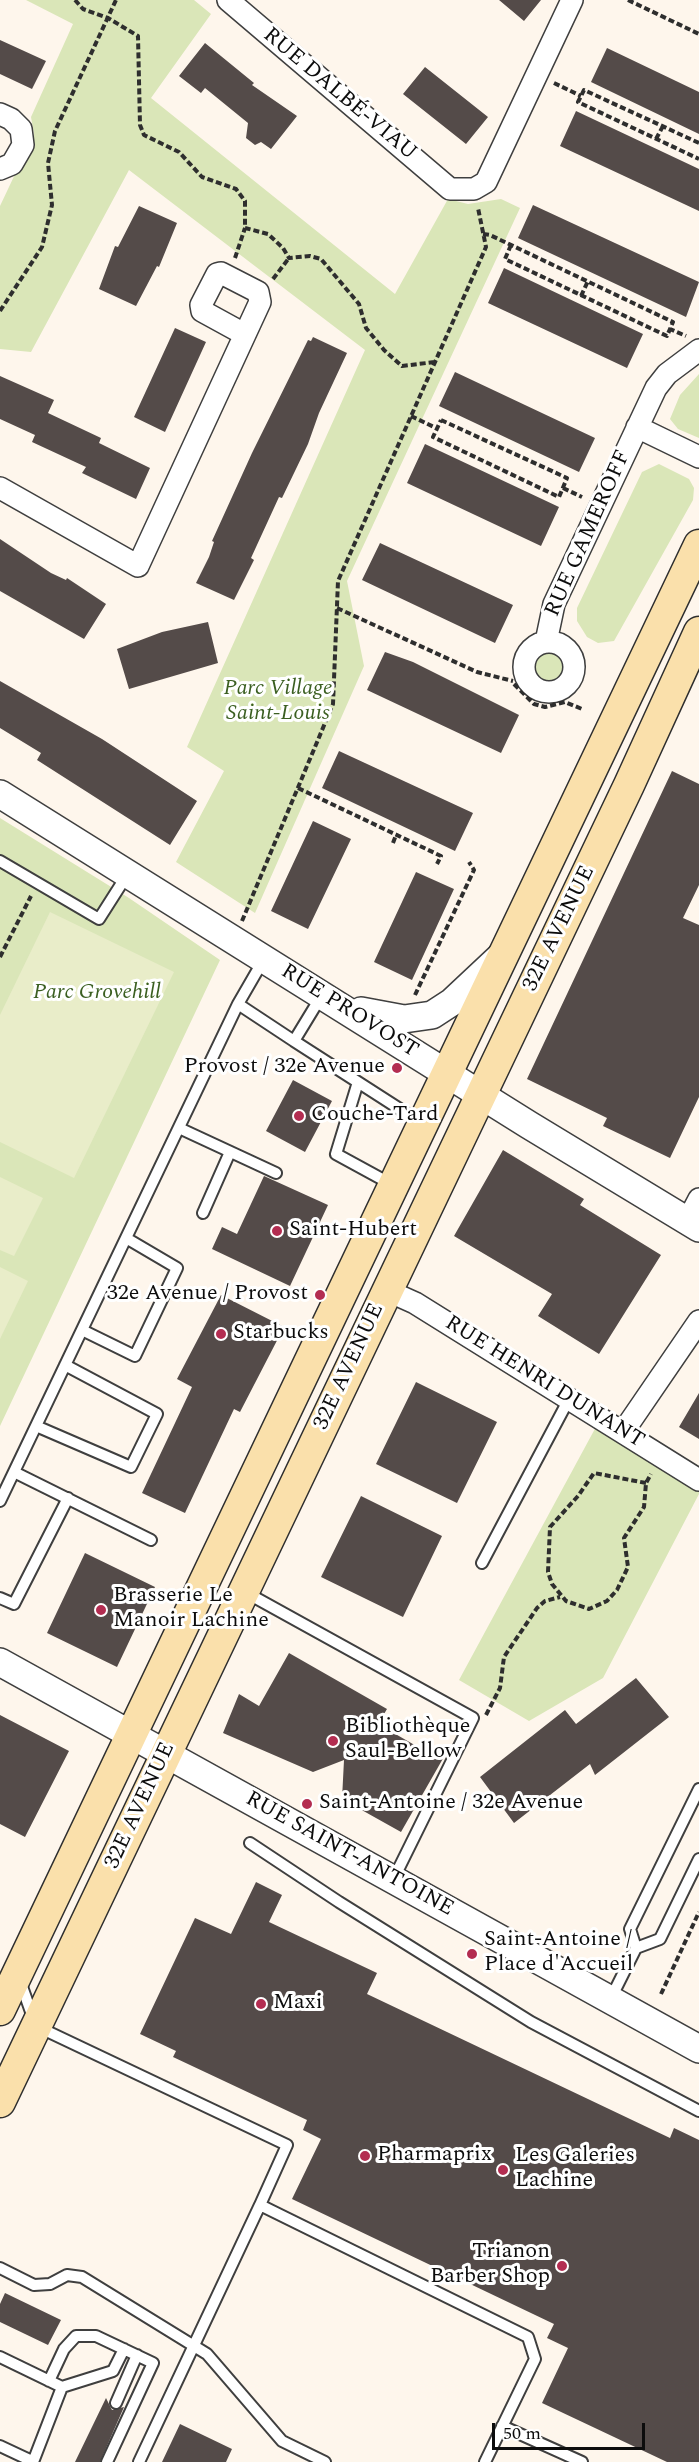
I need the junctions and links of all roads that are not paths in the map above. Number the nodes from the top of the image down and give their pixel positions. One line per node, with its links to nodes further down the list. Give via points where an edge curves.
1 (228, 0): 2 (street, RUE DALBÉ-VIAU, via 450,189 474,189 486,182)
2 (572, 0)
3 (0, 114): 4 (street, via 21,129 23,145 12,165)
4 (0, 169)
5 (244, 334): 5 (street, via 202,310 214,276 221,273 258,292 260,297); 9 (street, via 138,566)
6 (695, 344): 7 (street, RUE GAMEROFF, via 661,381)
7 (637, 427): 8 (street, RUE GAMEROFF); 12 (street, RUE GAMEROFF, via 554,604)
8 (699, 457)
9 (0, 488)
10 (699, 545): 16 (main road, 32E AVENUE)
11 (699, 632): 23 (main road, 32E AVENUE)
12 (546, 642)
13 (0, 794): 15 (street, RUE PROVOST)
14 (0, 861): 15 (lane, via 99,919)
15 (127, 874): 17 (street, RUE PROVOST)
16 (500, 957): 18 (street, via 444,1009 423,1018 404,1019); 21 (main road, 32E AVENUE)
17 (264, 959): 18 (street, RUE PROVOST); 19 (lane)
18 (332, 1000): 20 (lane); 21 (street, RUE PROVOST)
19 (238, 1004): 20 (lane); 25 (lane)
20 (294, 1041): 22 (lane)
21 (446, 1072): 23 (street, RUE PROVOST); 24 (main road, 32E AVENUE)
22 (358, 1082): 24 (lane); 28 (lane, via 336,1154)
23 (481, 1095): 30 (street, RUE PROVOST); 32 (main road, 32E AVENUE)
24 (422, 1122): 28 (main road, 32E AVENUE)
25 (179, 1128): 26 (lane); 31 (lane)
26 (230, 1152): 27 (lane); 29 (lane)
27 (276, 1173)
28 (392, 1185): 48 (main road, 32E AVENUE)
29 (202, 1213)
30 (695, 1216)
31 (126, 1238): 34 (lane); 34 (lane, via 177,1268 149,1327 135,1356)
32 (386, 1290): 36 (street, RUE HENRI DUNANT, via 415,1303); 45 (main road, 32E AVENUE)
33 (699, 1321): 38 (street)
34 (82, 1330): 35 (lane)
35 (65, 1365): 37 (lane); 37 (lane, via 158,1414 131,1467)
36 (569, 1399): 38 (street, RUE HENRI DUNANT); 44 (lane)
37 (36, 1426): 39 (lane)
38 (623, 1432): 40 (street, RUE HENRI DUNANT)
39 (14, 1472): 41 (lane); 42 (lane)
40 (699, 1480)
41 (68, 1498): 43 (lane); 46 (lane, via 14,1604)
42 (0, 1501)
43 (151, 1540)
44 (482, 1563)
45 (243, 1592): 49 (main road, 32E AVENUE); 53 (lane, via 473,1718)
46 (0, 1598)
47 (0, 1662): 48 (street, RUE SAINT-ANTOINE)
48 (130, 1735): 49 (street, RUE SAINT-ANTOINE); 55 (main road, 32E AVENUE)
49 (165, 1754): 53 (street, RUE SAINT-ANTOINE); 58 (main road, 32E AVENUE)
50 (699, 1789): 54 (lane, via 630,1929)
51 (250, 1843): 61 (lane, via 531,2022)
52 (699, 1859): 54 (lane, via 660,1939)
53 (393, 1880): 56 (street, RUE SAINT-ANTOINE)
54 (636, 1948): 56 (lane)
55 (17, 1974): 57 (main road, 32E AVENUE); 58 (lane)
56 (610, 2001): 59 (street, RUE SAINT-ANTOINE)
57 (0, 2010)
58 (36, 2026): 60 (main road, 32E AVENUE); 62 (lane, via 287,2145)
59 (699, 2049)
60 (0, 2102)
61 (699, 2111)
62 (260, 2205): 64 (lane); 71 (lane, via 528,2337 535,2359)
63 (0, 2268): 64 (lane, via 34,2285 50,2284 67,2275 82,2277)
64 (194, 2345): 75 (lane); 76 (lane, via 207,2354 282,2441)
65 (124, 2349): 66 (lane); 68 (lane, via 96,2336 76,2336 64,2349); 69 (lane, via 114,2371)
66 (137, 2355): 70 (lane); 74 (lane, via 153,2363)
67 (0, 2358): 68 (lane)
68 (50, 2381): 69 (lane)
69 (62, 2387): 73 (lane)
70 (116, 2403)
71 (502, 2426): 77 (lane); 78 (lane)
72 (0, 2446): 73 (lane)
73 (32, 2461)
74 (107, 2462)
75 (139, 2462)
76 (325, 2462)
77 (485, 2462)
78 (582, 2462)

